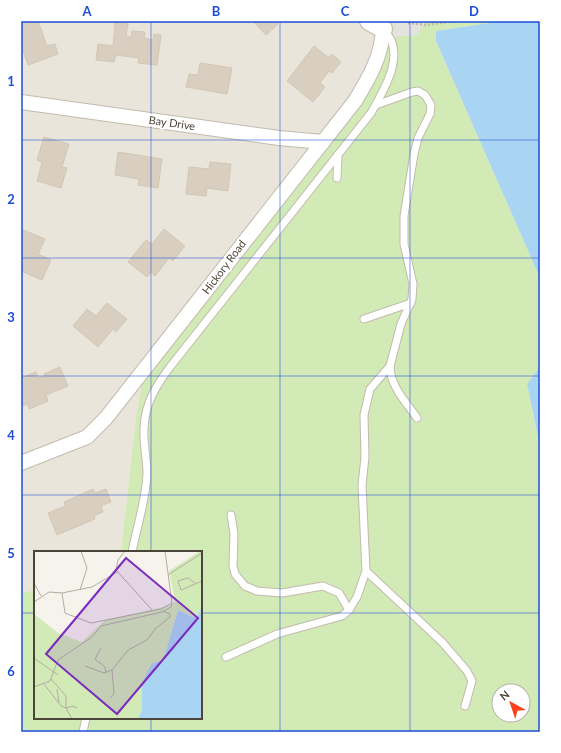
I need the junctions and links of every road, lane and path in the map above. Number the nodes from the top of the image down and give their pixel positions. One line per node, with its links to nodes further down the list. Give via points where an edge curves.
1 (453, 21): 2 (path, via 427,25)
2 (408, 23)
3 (376, 25): 5 (lane, via 390,36 394,45 394,56); 6 (street, Hickory Road, via 381,52 377,62 355,101)
4 (21, 102): 6 (street, Bay Drive)
5 (376, 105): 7 (lane); 9 (lane, via 412,92 425,95 431,105 430,114 418,138 414,154 404,216 404,244 414,291)
6 (323, 142): 13 (street, Hickory Road, via 106,418 87,437)
7 (338, 155): 8 (lane); 15 (lane, via 152,391 146,408 144,428 147,473)
8 (337, 178)
9 (411, 303): 10 (lane); 11 (lane, via 401,324)
10 (364, 320)
11 (390, 366): 12 (lane, via 393,383); 16 (lane, via 370,389 364,415 365,457 362,485)
12 (417, 418)
13 (21, 463)
14 (231, 515): 17 (lane, via 234,534 233,566 235,574 246,586 257,591 282,593 323,586 339,593)
15 (132, 551)
16 (366, 571): 17 (lane, via 357,597); 19 (lane, via 442,642 467,671 472,681)
17 (349, 610): 18 (lane, via 342,616 277,634)
18 (226, 657)
19 (465, 706)
20 (86, 719): 21 (lane)
21 (83, 732)

